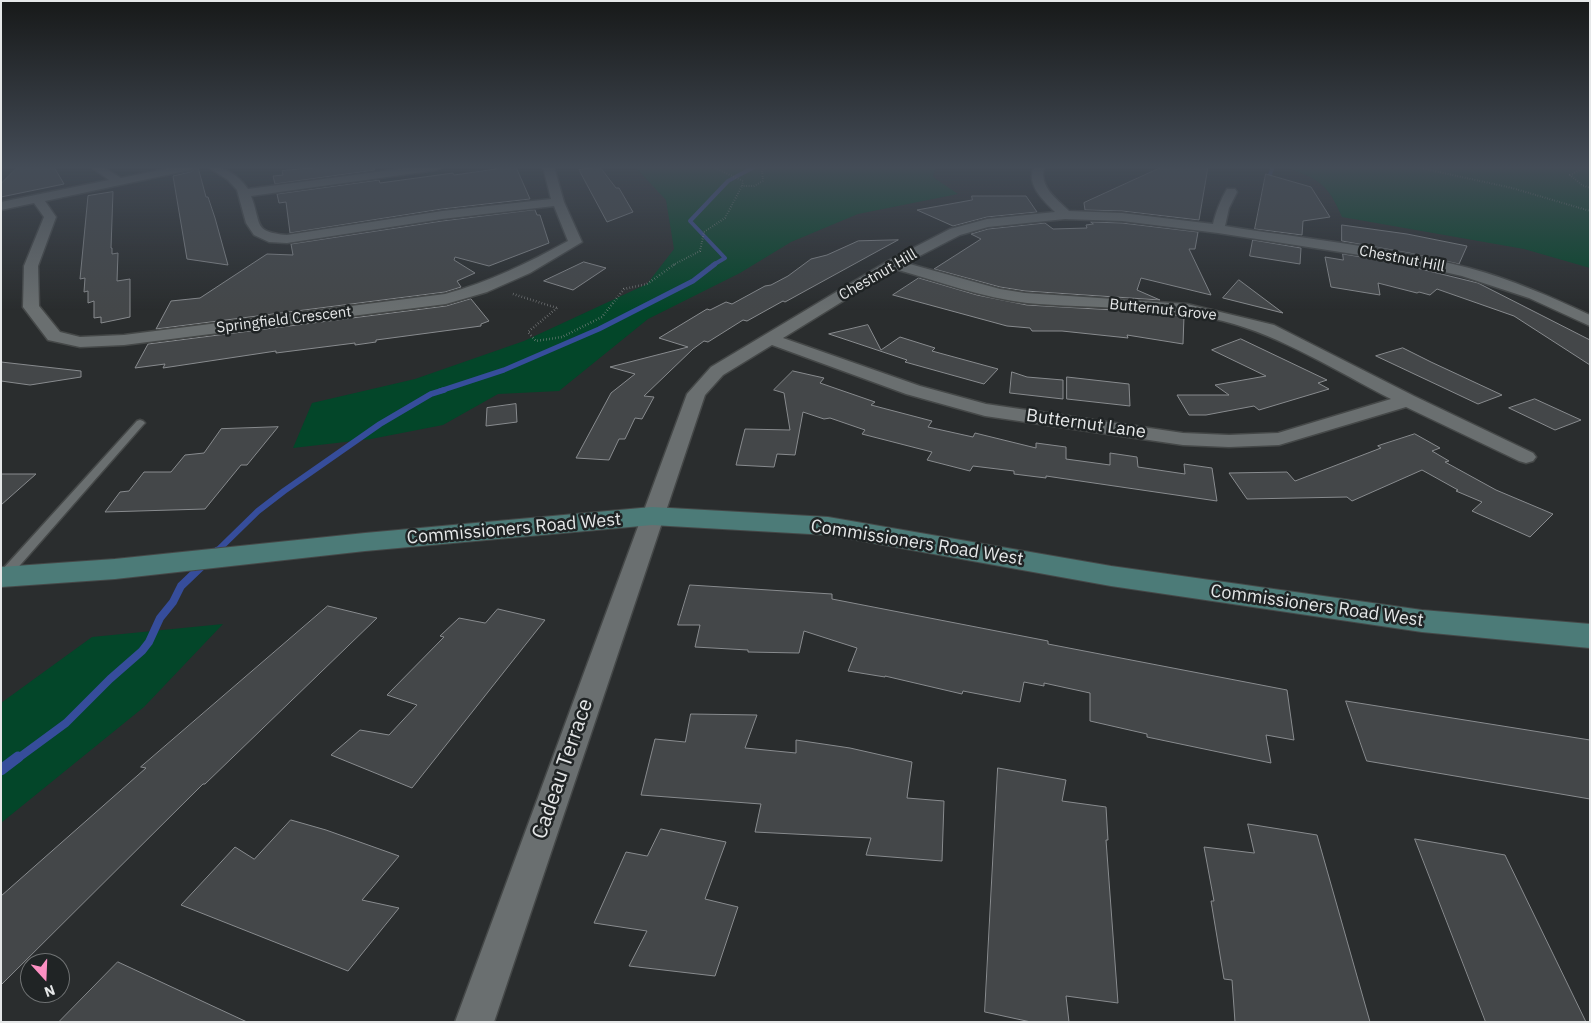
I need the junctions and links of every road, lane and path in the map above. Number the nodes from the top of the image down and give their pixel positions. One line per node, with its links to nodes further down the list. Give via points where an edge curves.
1 (48, 215): 4 (street, Springfield Crescent, via 50,218 31,266 31,306 54,336 80,342 124,340 446,299 482,289 575,242)
2 (250, 215): 3 (street, via 256,230 265,237 287,239)
3 (440, 215)
4 (563, 215)
5 (727, 215): 10 (path, via 704,232 700,251 647,284 624,289 602,317 562,336 536,341 528,332 558,308)
6 (1065, 215): 8 (street, Chestnut Hill, via 1122,217); 9 (street, Chestnut Hill, via 987,223 955,232)
7 (1221, 215): 8 (street)
8 (1218, 229): 11 (street, Chestnut Hill, via 1392,256 1466,272 1534,295)
9 (893, 264): 12 (street, Chestnut Hill); 13 (street, Butternut Grove, via 1025,298 1187,309 1225,317 1268,329)
10 (510, 293)
11 (1590, 320)
12 (771, 339): 13 (street, Butternut Lane, via 913,390 984,410 1184,439 1229,442 1279,439); 16 (street, Chestnut Hill, via 717,372 696,394)
13 (1407, 400): 15 (street, Butternut Grove)
14 (140, 423): 17 (lane)
15 (1526, 457)
16 (652, 516): 17 (main road, Commissioners Road West, via 115,569); 18 (main road, Commissioners Road West, via 828,526 1112,576 1413,620); 19 (street, Cadeau Terrace)
17 (2, 577)
18 (1590, 636)
19 (474, 1022)

